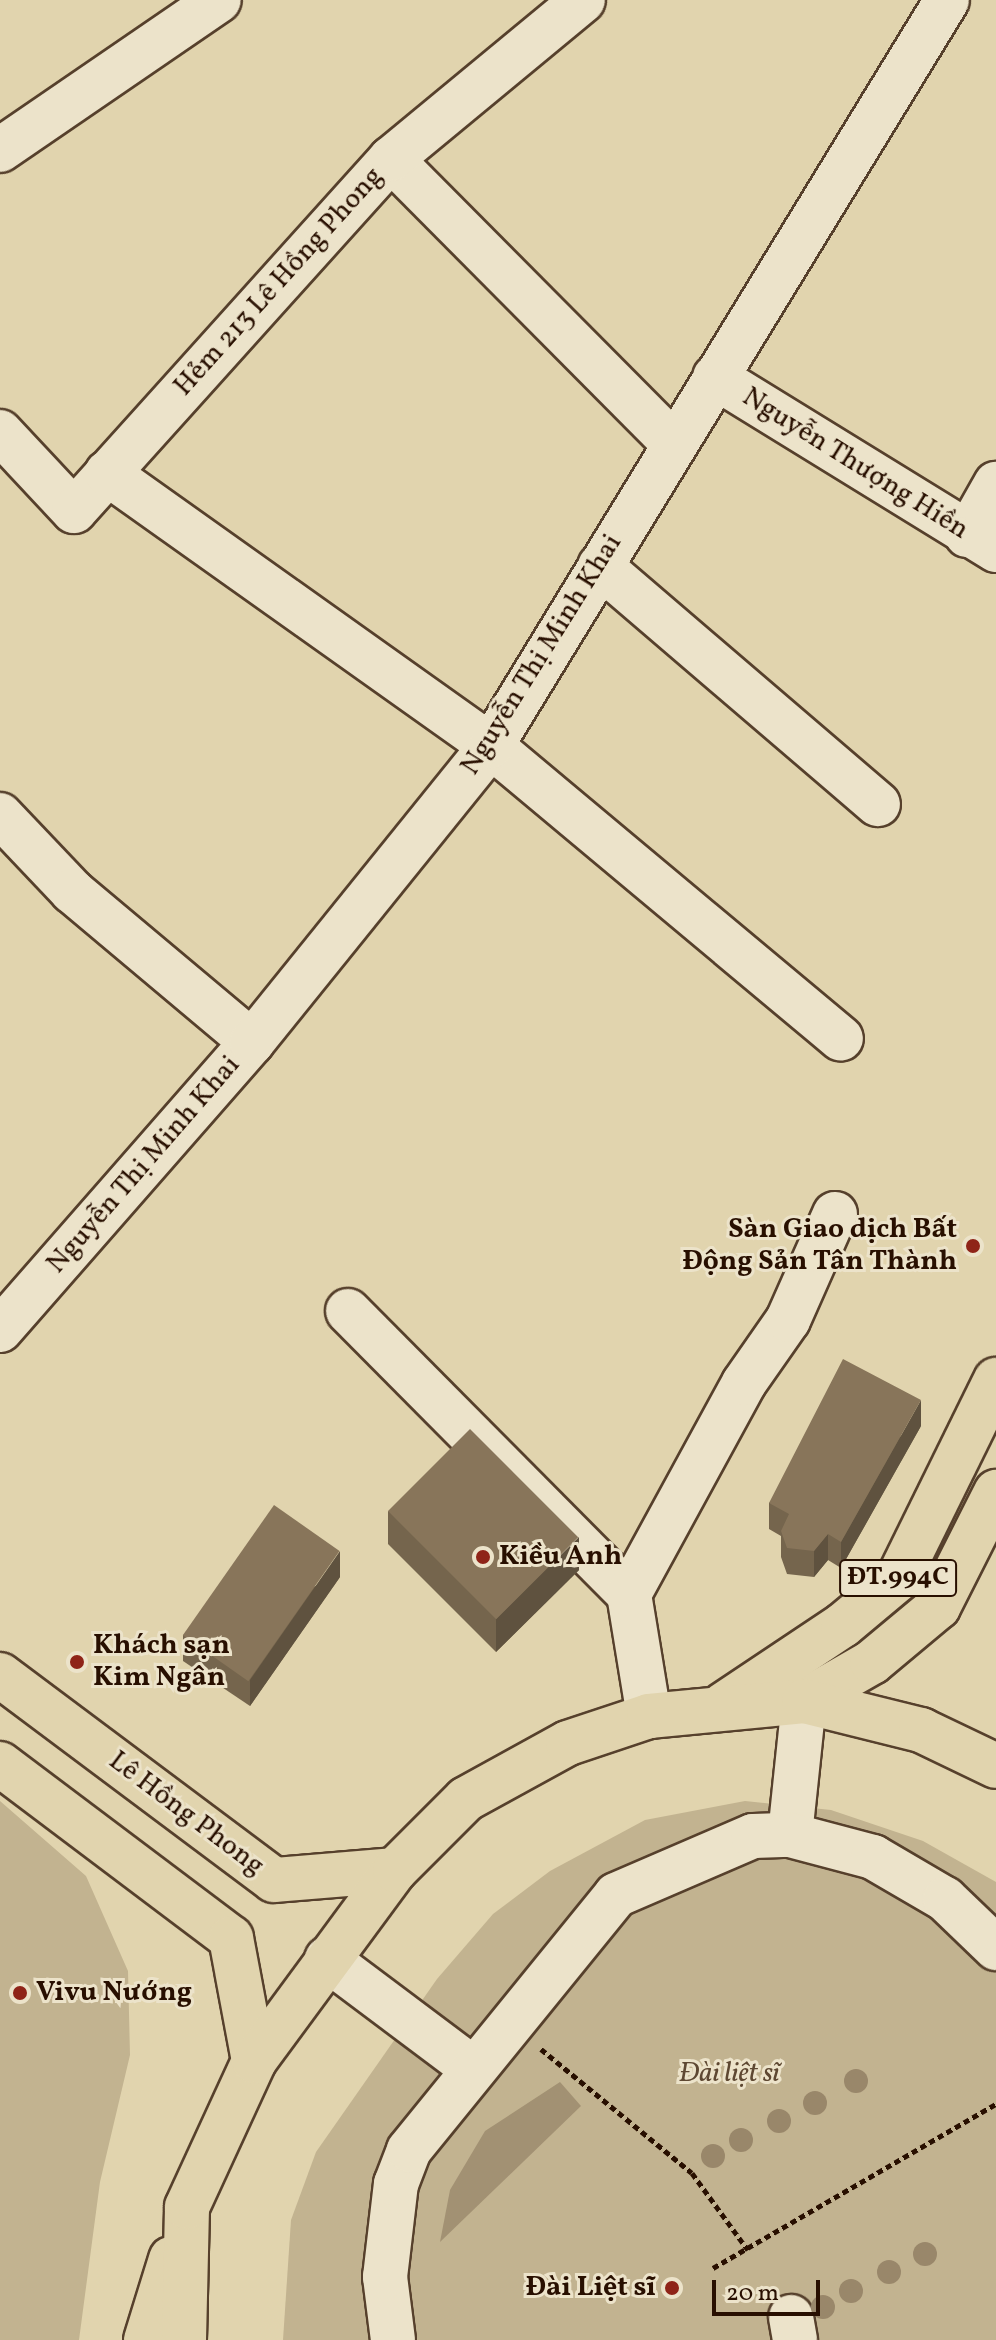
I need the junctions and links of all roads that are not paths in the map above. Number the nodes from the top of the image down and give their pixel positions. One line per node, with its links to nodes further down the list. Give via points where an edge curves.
1 (219, 0): 4 (street)
2 (583, 0): 5 (street, Hẻm 213 Lê Hồng Phong)
3 (947, 0): 6 (street, Nguyễn Thị Minh Khai)
4 (0, 150)
5 (391, 159): 8 (street); 9 (street, Hẻm 213 Lê Hồng Phong)
6 (715, 377): 8 (street, Nguyễn Thị Minh Khai); 11 (street, Nguyễn Thượng Hiền)
7 (0, 432): 9 (street, Hẻm 213 Lê Hồng Phong, via 74,511)
8 (674, 444): 12 (street, Nguyễn Thị Minh Khai)
9 (107, 473): 13 (street)
10 (996, 484): 11 (street)
11 (981, 542)
12 (600, 566): 13 (street, Nguyễn Thị Minh Khai); 14 (street)
13 (491, 746): 16 (street); 17 (street, Nguyễn Thị Minh Khai)
14 (878, 804)
15 (0, 815): 17 (street, via 72,891)
16 (841, 1039)
17 (252, 1042): 20 (street, Nguyễn Thị Minh Khai)
18 (835, 1214): 23 (street, via 788,1320 744,1383)
19 (348, 1311): 23 (street)
20 (0, 1330)
21 (996, 1380): 26 (main road, ĐT.994C, via 898,1579 843,1625)
22 (996, 1492): 25 (main road, ĐT.994C, via 938,1607 872,1662)
23 (629, 1594): 27 (street)
24 (0, 1675): 31 (main road, Lê Hồng Phong, via 274,1880)
25 (804, 1701): 26 (main road); 29 (main road, via 921,1730); 30 (street)
26 (720, 1706): 27 (main road)
27 (649, 1716): 31 (main road, via 568,1743 466,1799)
28 (0, 1764): 34 (main road, via 231,1938)
29 (996, 1766)
30 (790, 1835): 32 (street, via 873,1857 945,1899); 35 (street, via 753,1836 616,1895)
31 (395, 1870): 33 (main road)
32 (996, 1948)
33 (327, 1959): 34 (main road); 35 (street)
34 (254, 2061): 36 (main road)
35 (472, 2068): 39 (street, via 409,2150 396,2184 385,2277)
36 (187, 2207): 37 (main road); 38 (main road)
37 (146, 2340)
38 (184, 2340)
39 (393, 2340)

